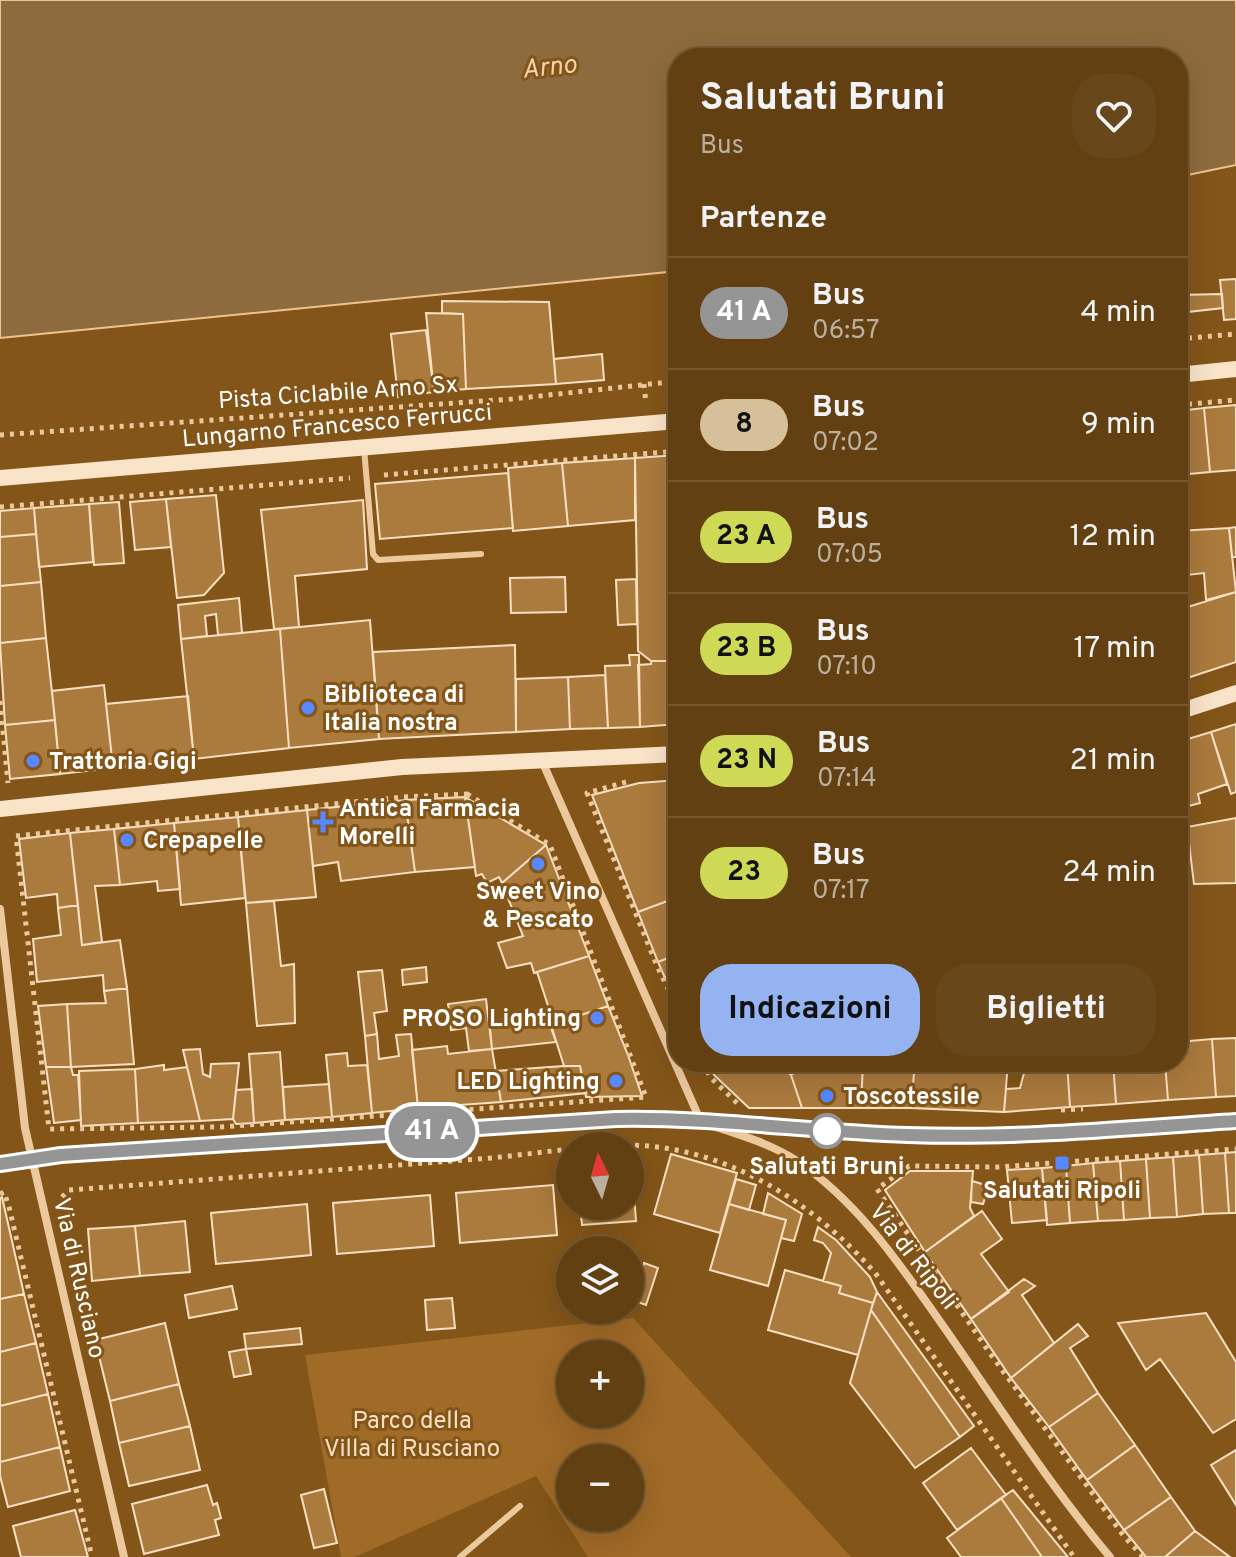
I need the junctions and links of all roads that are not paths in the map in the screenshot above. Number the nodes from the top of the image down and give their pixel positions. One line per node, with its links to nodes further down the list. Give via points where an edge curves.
1 (1236, 369): 2 (street)
2 (1188, 374)
3 (668, 422): 4 (street, Lungarno Francesco Ferrucci)
4 (364, 448): 5 (street, Lungarno Francesco Ferrucci); 6 (lane, via 373,554 378,560)
5 (0, 478)
6 (481, 554)
7 (1236, 693): 8 (street)
8 (1188, 709)
9 (668, 755): 10 (street)
10 (542, 761): 11 (street, via 402,767); 13 (street)
11 (0, 809)
12 (0, 909): 17 (street, Via di Rusciano)
13 (668, 1047)
14 (679, 1072): 16 (street)
15 (1236, 1121): 16 (street, via 987,1136)
16 (701, 1122): 17 (street, via 616,1119); 22 (street, Via di Ripoli, via 782,1152 863,1220 904,1269 1058,1492)
17 (32, 1159): 18 (street); 20 (street, Via di Rusciano)
18 (0, 1164)
19 (520, 1506): 21 (lane)
20 (124, 1557)
21 (460, 1557)
22 (1110, 1557)

